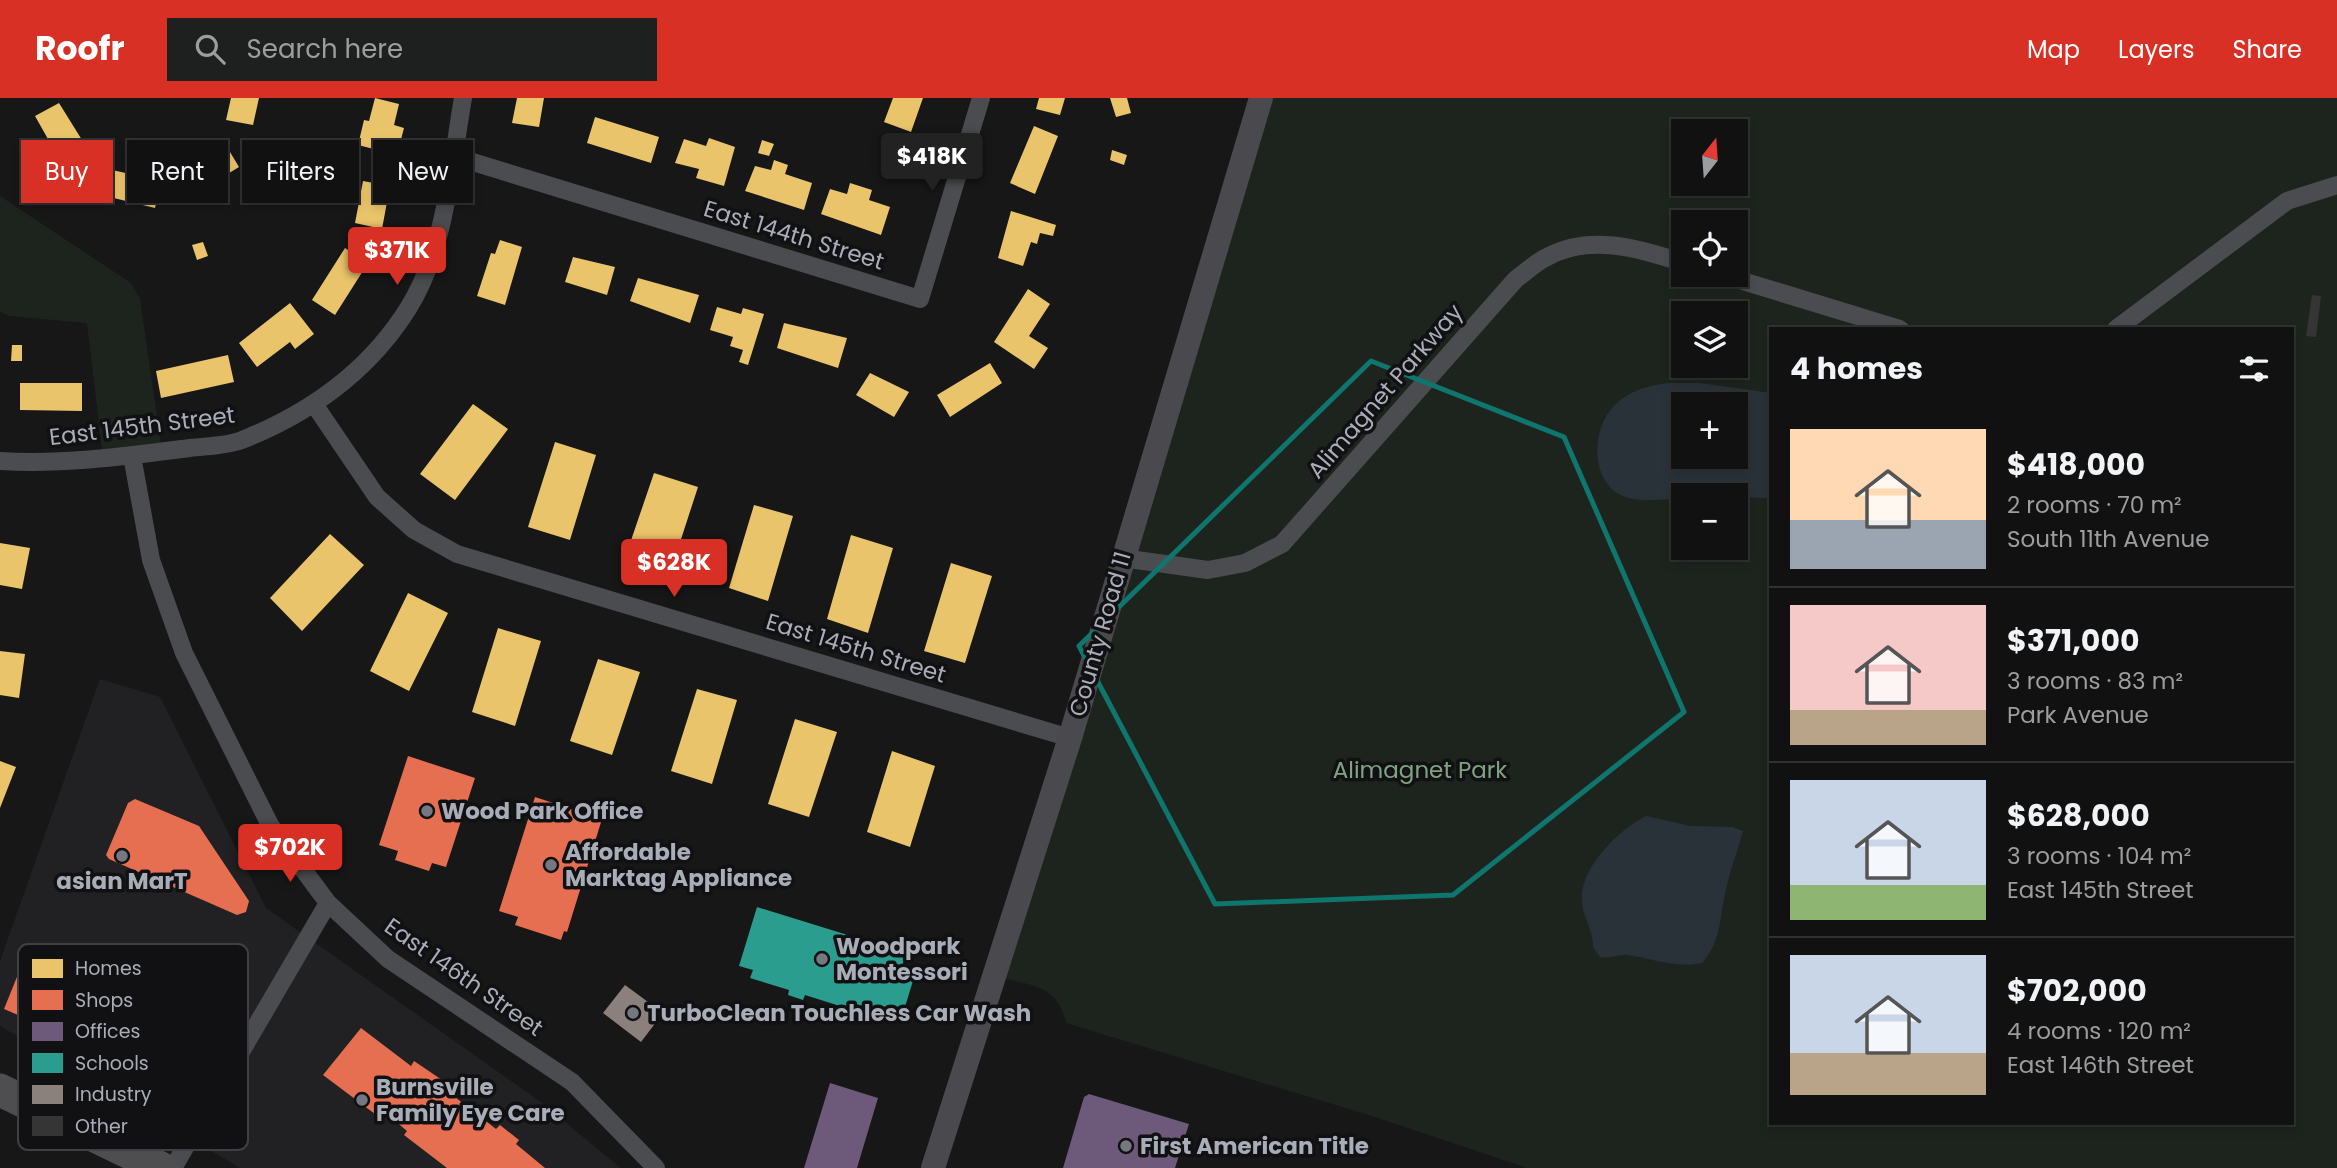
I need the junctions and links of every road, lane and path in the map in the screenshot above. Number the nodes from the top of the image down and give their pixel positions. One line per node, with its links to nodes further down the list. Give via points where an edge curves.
1 (463, 98): 4 (street)
2 (981, 98): 5 (street, East 144th Street, via 920,299)
3 (1261, 98): 15 (street, County Road 11)
4 (456, 140)
5 (473, 162)
6 (2337, 185): 11 (street, via 2287,201)
7 (444, 203): 12 (street, via 436,244 410,306 368,363)
8 (1671, 258): 15 (street, Alimagnet Parkway, via 1634,247 1586,244 1547,257 1516,279 1282,544 1245,563 1208,570)
9 (1748, 283): 10 (street)
10 (1893, 327)
11 (2119, 327)
12 (314, 404): 13 (street, East 145th Street, via 240,442); 16 (street, East 145th Street, via 377,497 414,530 457,554)
13 (132, 456): 14 (street, East 145th Street); 17 (street, East 146th Street, via 151,560 184,653 270,824)
14 (0, 461)
15 (1122, 558): 16 (street, County Road 11)
16 (1070, 738): 26 (street, County Road 11)
17 (328, 903): 18 (street); 25 (street, East 146th Street, via 388,959 572,1082)
18 (248, 1040)
19 (0, 1090): 20 (highway)
20 (18, 1099)
21 (124, 1150): 23 (highway)
22 (184, 1150): 24 (street)
23 (161, 1168)
24 (173, 1168)
25 (656, 1168)
26 (933, 1168)

